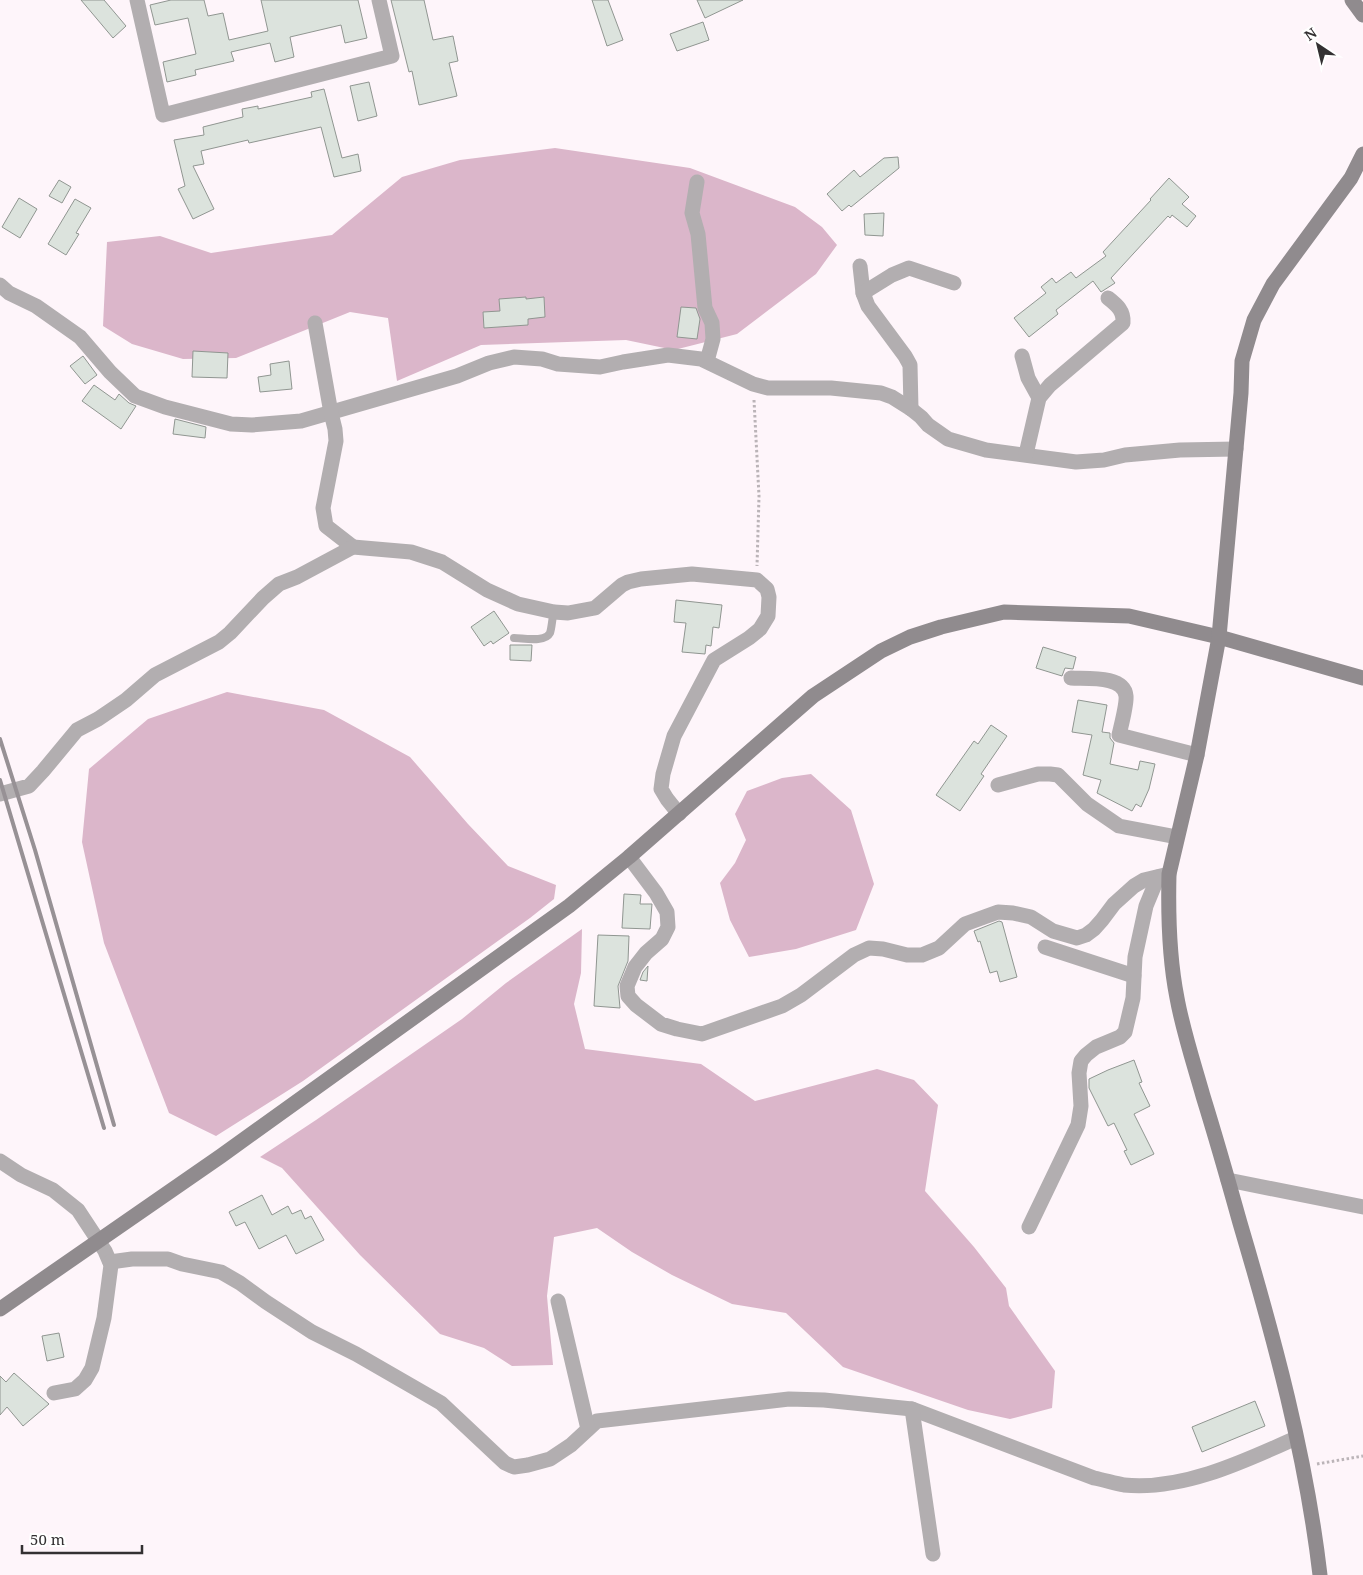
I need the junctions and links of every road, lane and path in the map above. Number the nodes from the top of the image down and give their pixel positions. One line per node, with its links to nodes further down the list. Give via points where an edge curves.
1 (137, 0): 2 (street, via 162,116 392,56)
2 (379, 0)
3 (1352, 0): 4 (street)
4 (1363, 15)
5 (1363, 154): 19 (street, via 1351,178 1273,284 1254,320 1242,361)
6 (697, 182): 14 (street, via 692,213 698,234 705,308 712,323 713,339)
7 (860, 266): 10 (street)
8 (954, 283): 10 (street, via 908,268)
9 (0, 285): 18 (street, via 80,337 135,396 165,408 231,424 252,425)
10 (863, 293): 17 (street, via 868,306 910,365)
11 (1108, 298): 16 (street, via 1118,306 1123,323 1050,384)
12 (315, 323): 18 (street)
13 (1022, 356): 16 (street, via 1028,378)
14 (706, 361): 15 (street); 18 (street, via 668,355 600,367 514,357)
15 (753, 384): 17 (street, via 768,388 881,392); 22 (path, via 759,496)
16 (1039, 398): 20 (street)
17 (911, 409): 20 (street, via 948,439 986,450)
18 (331, 413): 21 (street, via 336,441 323,508 326,526)
19 (1236, 449): 20 (street, via 1180,450 1076,462); 24 (street)
20 (1026, 454)
21 (353, 547): 23 (street, via 411,552 442,562 487,590 518,604); 30 (street, via 279,584 219,642 155,676 126,700 77,730 29,786)
22 (757, 580): 23 (street, via 692,574 641,579 622,585 595,608); 31 (street, via 767,588 768,616 749,638 714,660 674,736 661,788)
23 (554, 612): 25 (lane, via 547,636 540,639)
24 (1219, 637): 27 (street); 28 (street); 31 (street, via 1128,616 1109,615 1004,612 941,626 881,650 813,696)
25 (514, 638)
26 (1071, 678): 28 (street, via 1107,679 1122,686 1126,696 1119,735)
27 (1363, 678)
28 (1197, 755): 32 (street)
29 (998, 785): 32 (street, via 1038,774 1058,775 1087,804 1120,826)
30 (0, 794)
31 (679, 814): 33 (street)
32 (1177, 837): 34 (street)
33 (629, 857): 34 (street, via 664,906 668,927 662,939 635,967 627,986 628,996 661,1024 702,1034 782,1006 854,954 869,948 922,955 939,948 965,924 998,912 1031,917 1053,931 1077,938 1086,935 1134,886); 41 (street, via 569,906)
34 (1164, 875): 36 (street, via 1146,906); 38 (street, via 1177,997 1190,1053)
35 (1044, 947): 36 (street)
36 (1134, 976): 40 (street, via 1133,998 1124,1032 1120,1037 1096,1047 1081,1061 1078,1126)
37 (0, 1160): 41 (street, via 64,1198 78,1210)
38 (1228, 1180): 39 (street); 48 (street, via 1278,1357)
39 (1363, 1207)
40 (1029, 1227)
41 (98, 1241): 42 (street); 44 (street)
42 (110, 1262): 45 (street, via 104,1318 92,1368 75,1389); 47 (street, via 168,1259 221,1272 312,1332 441,1403 504,1463 514,1467 550,1458)
43 (558, 1302): 47 (street)
44 (1, 1307)
45 (54, 1392)
46 (912, 1409): 47 (street, via 789,1399 597,1421); 48 (street, via 1094,1478 1124,1485 1185,1480 1238,1465); 51 (street)
47 (588, 1429)
48 (1296, 1438): 50 (street)
49 (1363, 1456): 50 (path)
50 (1302, 1467): 52 (street, via 1314,1522)
51 (933, 1554)
52 (1320, 1575)

